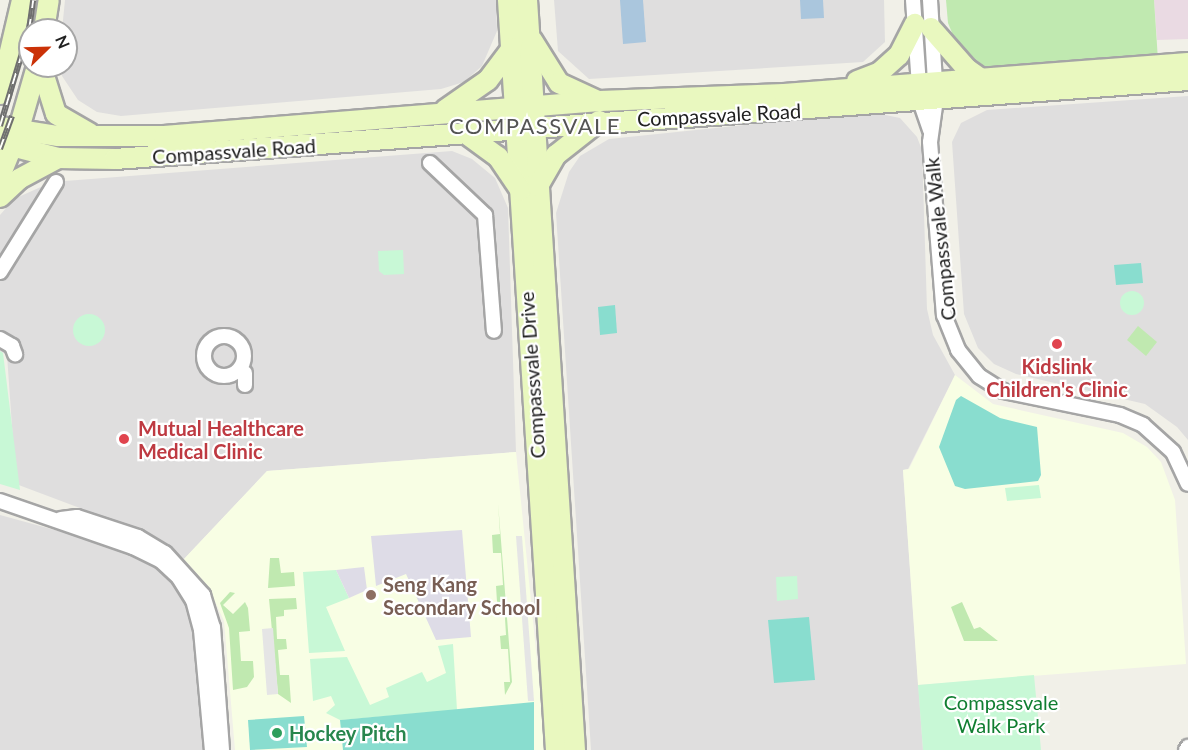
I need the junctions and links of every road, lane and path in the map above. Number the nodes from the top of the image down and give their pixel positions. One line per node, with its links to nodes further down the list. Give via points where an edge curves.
1 (22, 0): 16 (street)
2 (49, 0): 7 (street)
3 (508, 0): 10 (street, Compassvale Drive)
4 (527, 0): 9 (street, Compassvale Drive)
5 (913, 0): 8 (street)
6 (930, 0): 8 (street)
7 (46, 18)
8 (923, 26): 14 (street); 17 (street, via 880,72); 18 (street, Compassvale Walk)
9 (529, 35): 19 (street, via 559,83); 21 (street, Compassvale Drive)
10 (512, 48): 20 (street, via 488,80); 21 (street, Compassvale Drive)
11 (1188, 63): 14 (street, Compassvale Road)
12 (34, 78): 23 (street)
13 (43, 78): 24 (street, via 56,114 78,130)
14 (980, 78): 18 (street, Compassvale Road)
15 (1188, 80): 18 (street, Compassvale Road)
16 (1, 87)
17 (841, 88): 18 (street, Compassvale Road); 19 (street, Compassvale Road)
18 (927, 91): 19 (street, Compassvale Road); 35 (street, Compassvale Walk, via 944,315 958,350 979,376 1003,391 1120,415 1143,425 1173,452)
19 (600, 111): 21 (street, Compassvale Road); 29 (street, via 556,155)
20 (440, 114): 21 (street, Compassvale Road); 24 (street, Compassvale Road)
21 (526, 117): 22 (street, Compassvale Road); 29 (street, Compassvale Drive)
22 (465, 133): 25 (street, Compassvale Road, via 181,155); 29 (street, via 498,157)
23 (8, 137): 24 (street, Compassvale Road); 25 (street, Compassvale Road); 27 (street)
24 (99, 137)
25 (58, 158): 30 (street, via 19,179)
26 (430, 163): 32 (street, via 485,215)
27 (0, 176)
28 (56, 182): 31 (street)
29 (530, 189): 40 (street, Compassvale Drive); 41 (street, Compassvale Drive)
30 (0, 197)
31 (0, 272)
32 (494, 331)
33 (0, 339): 34 (street, via 12,346)
34 (15, 354)
35 (1188, 484)
36 (0, 501): 37 (street)
37 (61, 519): 38 (street, via 160,560 179,578 193,600 201,630); 39 (street, via 77,517 138,537 165,553 203,595 213,627)
38 (212, 750)
39 (222, 750)
40 (556, 750)
41 (575, 750)

